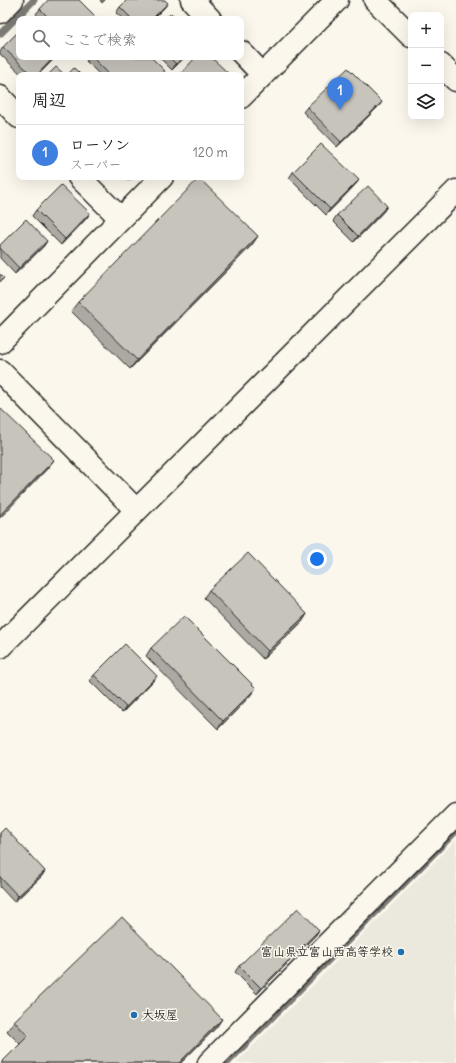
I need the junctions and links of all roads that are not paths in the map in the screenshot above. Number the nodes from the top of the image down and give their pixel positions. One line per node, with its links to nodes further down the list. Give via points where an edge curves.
1 (12, 0): 5 (street)
2 (192, 0): 6 (street)
3 (336, 0): 10 (street)
4 (375, 0): 7 (street)
5 (0, 12)
6 (207, 16)
7 (408, 33)
8 (244, 55): 10 (street)
9 (444, 68): 11 (street)
10 (263, 75): 12 (street)
11 (456, 80)
12 (244, 94)
13 (0, 97): 14 (street)
14 (16, 113)
15 (82, 180): 18 (street)
16 (159, 180): 18 (street)
17 (456, 191): 21 (street)
18 (121, 219): 19 (street)
19 (0, 342)
20 (0, 371): 21 (street)
21 (136, 510): 22 (street)
22 (0, 647)
23 (456, 814): 24 (street)
24 (209, 1063)

